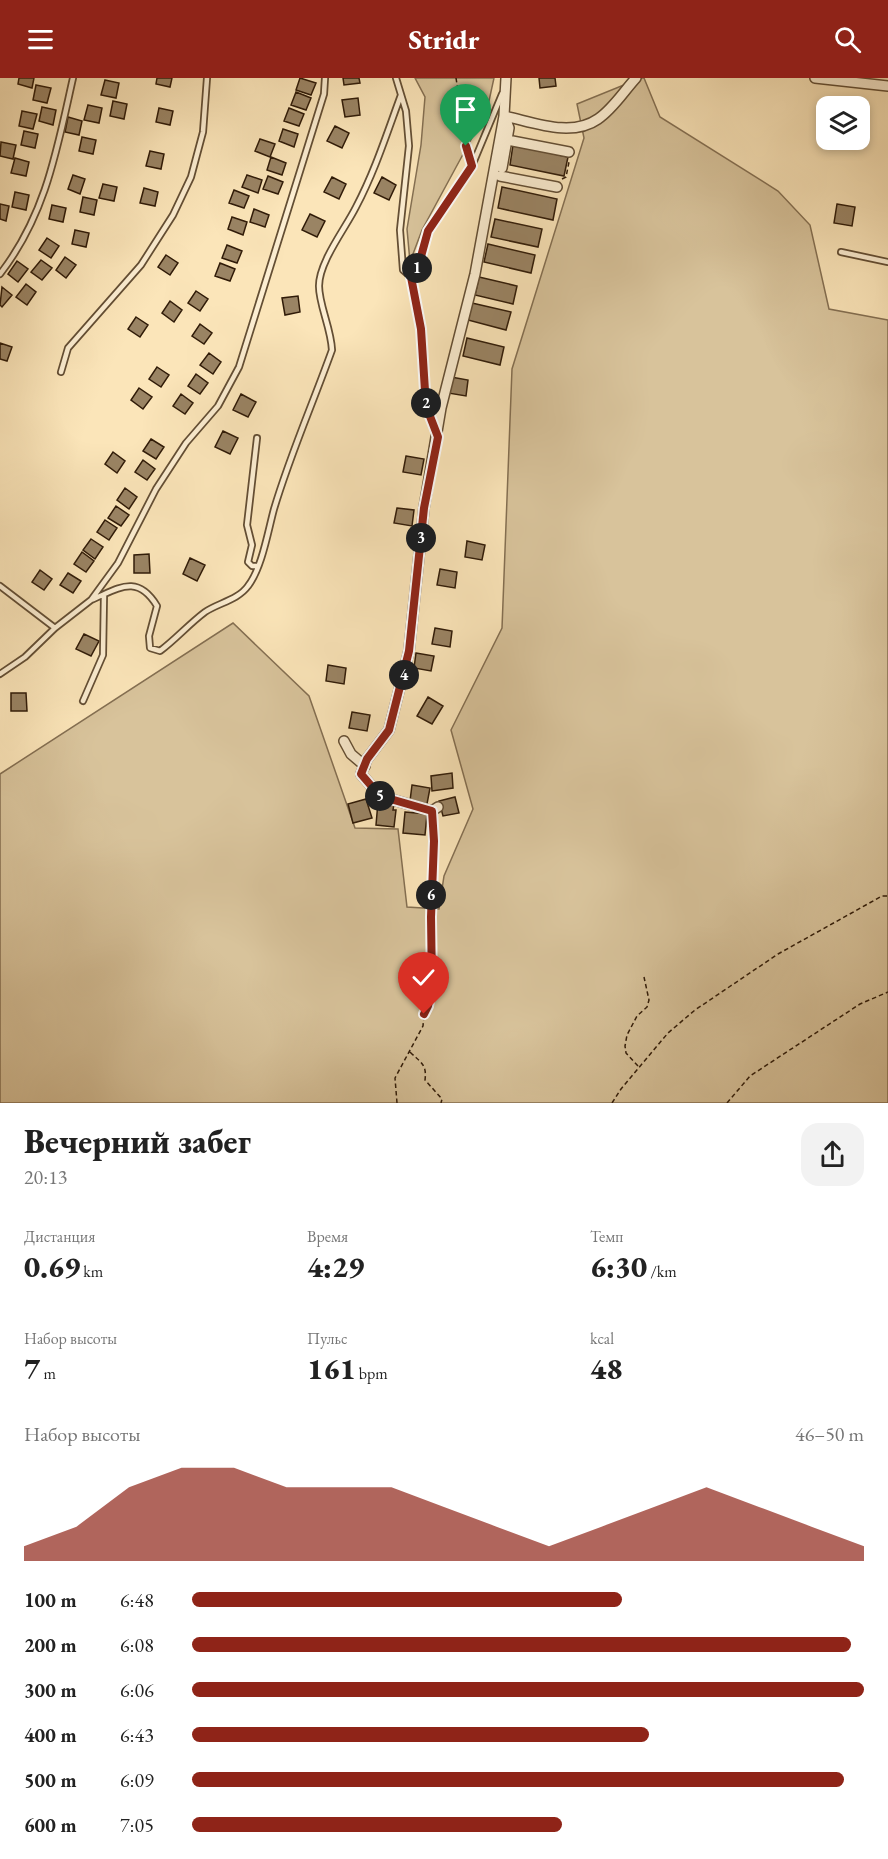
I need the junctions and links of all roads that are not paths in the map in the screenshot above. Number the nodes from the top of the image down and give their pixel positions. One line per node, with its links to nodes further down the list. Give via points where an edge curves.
1 (73, 78): 19 (lane, via 50,178 17,252)
2 (207, 78): 22 (lane, via 203,132 190,177 172,215 141,266 68,348)
3 (325, 78): 28 (lane, via 324,94 239,367 218,406 186,443 156,489 118,563)
4 (396, 78): 11 (lane)
5 (506, 78): 10 (street)
6 (636, 78): 12 (street, via 590,124 571,129)
7 (815, 78): 8 (street)
8 (863, 80): 9 (street)
9 (888, 86)
10 (504, 89): 12 (street); 20 (lane, via 472,166 428,231 417,271)
11 (401, 95): 20 (lane, via 409,146 400,230 403,270); 25 (lane, via 374,170 321,272 319,288 332,350 296,443)
12 (504, 116): 13 (street, via 509,128); 23 (street, via 475,274 446,384)
13 (507, 140): 14 (street); 15 (street)
14 (569, 152)
15 (500, 176): 16 (street); 21 (street)
16 (557, 187)
17 (841, 252): 18 (lane)
18 (888, 262)
19 (0, 274)
20 (411, 277): 23 (lane, via 421,329 426,406)
21 (459, 359)
22 (61, 372)
23 (438, 437): 33 (street, via 424,508 409,651 389,730)
24 (257, 438): 25 (lane, via 247,525 252,545 248,562)
25 (257, 566): 27 (lane, via 248,586 208,610 160,651 150,648 156,606 150,594 122,586)
26 (0, 586): 29 (lane)
27 (104, 595): 28 (lane); 31 (lane, via 103,655)
28 (91, 600): 29 (lane)
29 (55, 628): 30 (lane)
30 (0, 674)
31 (83, 700)
32 (344, 741): 33 (street, via 351,754)
33 (365, 766): 34 (street, via 361,774 380,796)
34 (435, 809)

